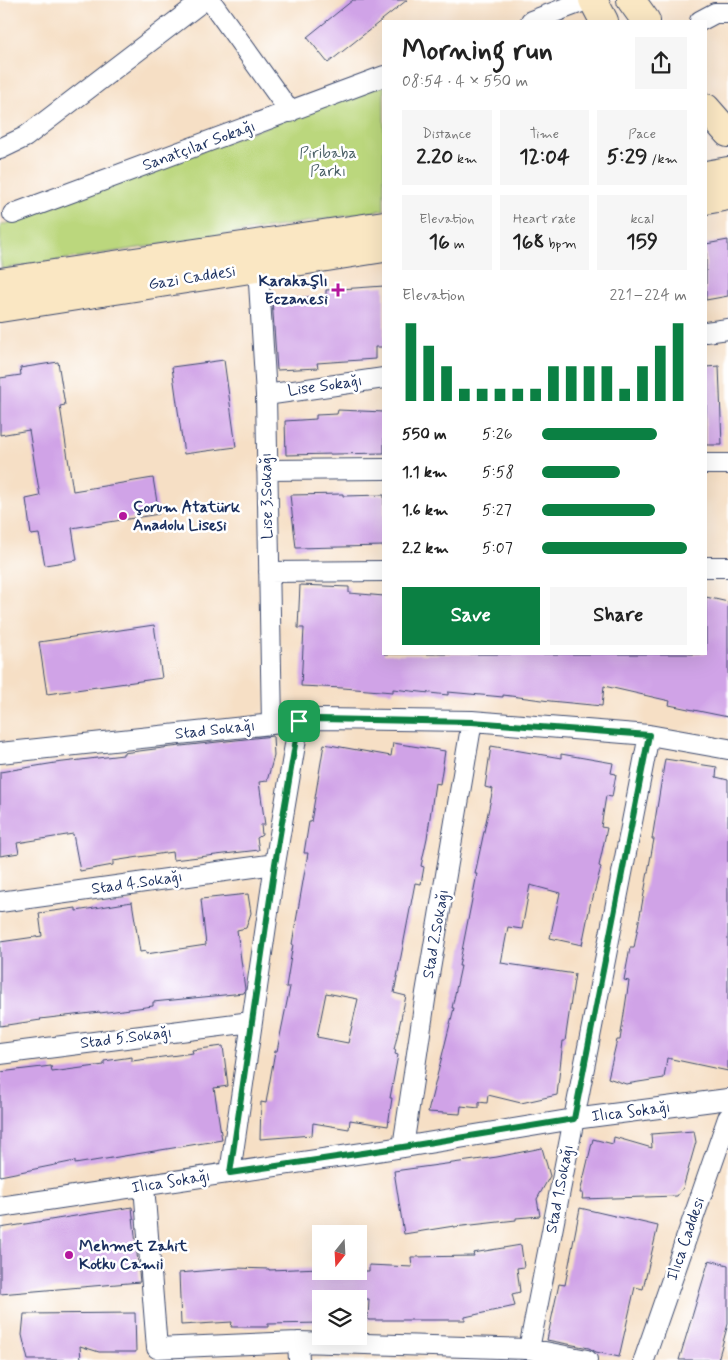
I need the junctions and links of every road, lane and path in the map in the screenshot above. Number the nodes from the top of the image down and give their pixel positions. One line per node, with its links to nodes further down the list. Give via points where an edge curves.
1 (204, 0): 15 (street, via 25,137)
2 (210, 0): 13 (street)
3 (587, 0): 7 (street)
4 (593, 0): 8 (street)
5 (631, 0): 9 (street)
6 (728, 13): 10 (street, via 715,13)
7 (533, 20)
8 (603, 20)
9 (645, 20)
10 (702, 20)
11 (382, 77): 13 (street, Sanatçılar Sokağı)
12 (707, 109): 14 (street)
13 (290, 112): 20 (street, Sanatçılar Sokağı)
14 (728, 132)
15 (0, 149)
16 (728, 172): 17 (street)
17 (707, 175)
18 (728, 196): 19 (street)
19 (707, 200)
20 (13, 214)
21 (382, 225): 24 (street, Gazi Caddesi)
22 (382, 248): 23 (street, Gazi Caddesi)
23 (258, 267): 25 (street, Gazi Caddesi); 29 (street, Lise 3.Sokağı)
24 (0, 282)
25 (0, 308)
26 (728, 329): 27 (street)
27 (707, 332)
28 (382, 378): 29 (street, Lise Sokağı)
29 (266, 395): 33 (street, Lise 3.Sokağı)
30 (707, 464): 31 (street)
31 (728, 464)
32 (382, 469): 33 (street)
33 (266, 470): 37 (street, Lise 3.Sokağı)
34 (728, 566): 35 (street)
35 (707, 567)
36 (382, 571): 37 (street)
37 (269, 572): 40 (street, Lise 3.Sokağı)
38 (299, 721): 39 (street, Stad Sokağı); 40 (street, Stad Sokağı); 44 (street)
39 (472, 722): 41 (street, Stad Sokağı); 51 (street, Stad 2.Sokağı)
40 (272, 724): 43 (street, Stad Sokağı)
41 (649, 735): 42 (street, Stad Sokağı); 50 (street, Stad 1.Sokağı)
42 (728, 750)
43 (0, 753)
44 (275, 864): 45 (street, Stad 4.Sokağı); 46 (street)
45 (0, 902)
46 (251, 1022): 47 (street, Stad 5.Sokağı); 52 (street)
47 (0, 1054)
48 (728, 1099): 50 (street, Ilıca Sokağı)
49 (728, 1118): 58 (street, Ilıca Caddesi)
50 (574, 1119): 51 (street, Ilıca Sokağı); 55 (street, Stad 1.Sokağı)
51 (403, 1147): 52 (street, Ilıca Sokağı)
52 (230, 1173): 53 (street, Ilıca Sokağı)
53 (144, 1186): 54 (street, Ilıca Sokağı); 56 (street, via 158,1348)
54 (0, 1207)
55 (529, 1349): 56 (street); 57 (street)
56 (298, 1351)
57 (587, 1360)
58 (644, 1360)

